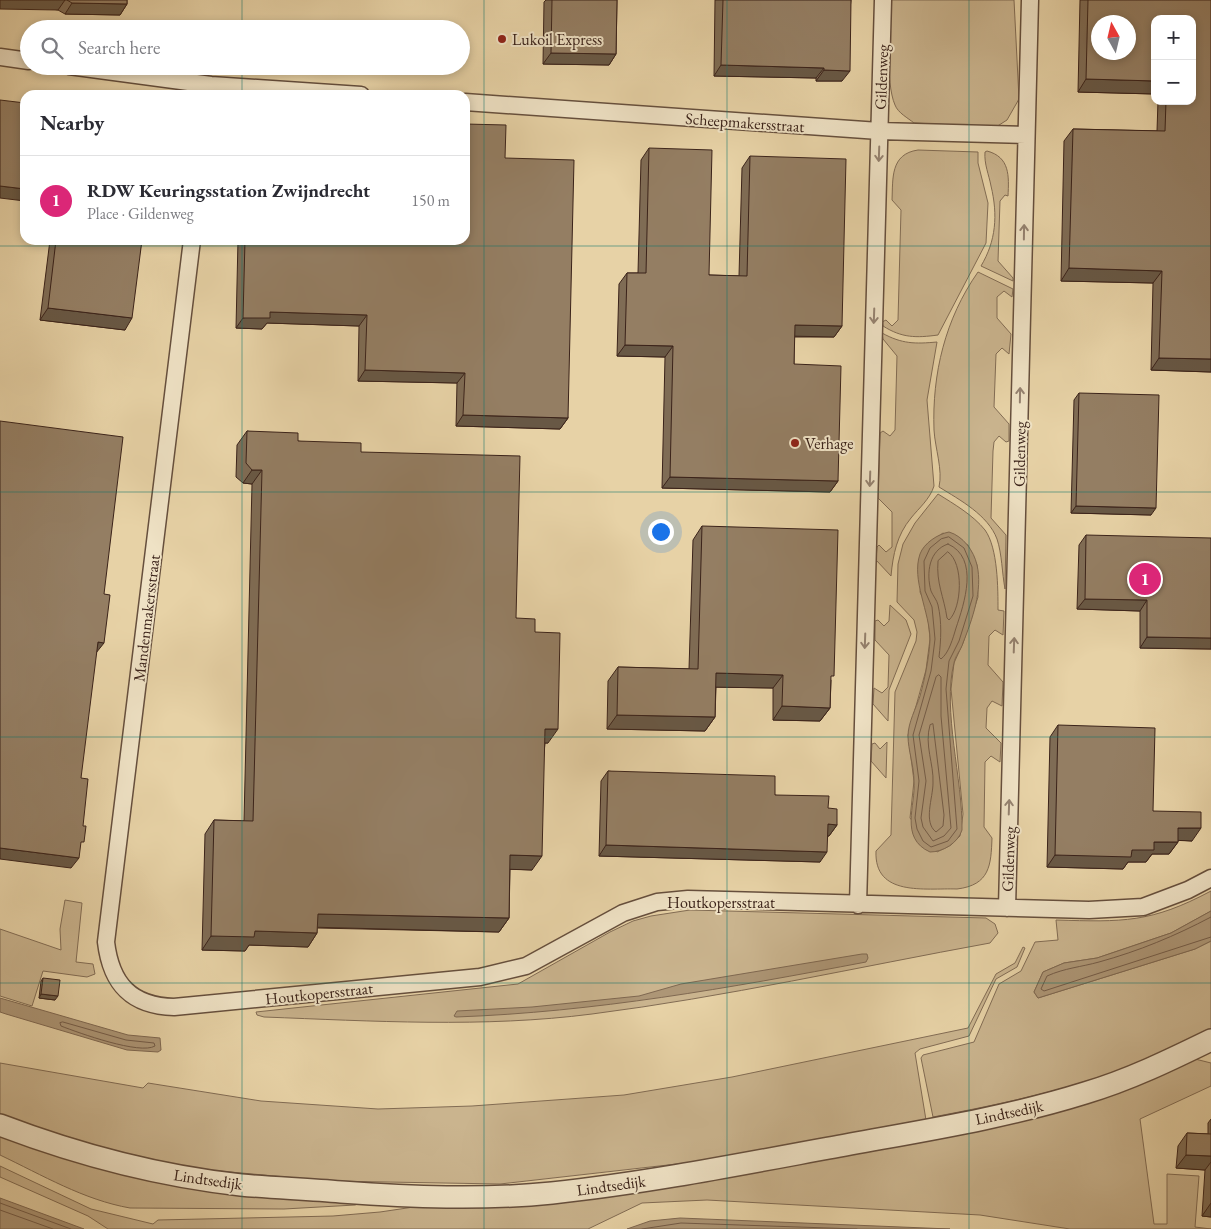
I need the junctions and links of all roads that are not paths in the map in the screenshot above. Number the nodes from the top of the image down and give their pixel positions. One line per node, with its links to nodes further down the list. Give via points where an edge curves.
1 (883, 0): 8 (street, Gildenweg)
2 (1030, 0): 9 (street, Gildenweg)
3 (0, 57): 4 (street)
4 (20, 60)
5 (122, 75): 6 (street)
6 (211, 90)
7 (470, 102): 8 (street, Scheepmakersstraat)
8 (879, 131): 9 (street, Scheepmakersstraat); 12 (street, Gildenweg, one-way to 12)
9 (1025, 136): 13 (street, Gildenweg, one-way to 9)
10 (191, 245): 14 (street, Mandenmakersstraat, via 106,942 109,963)
11 (1211, 878): 13 (street, Houtkopersstraat, via 1143,907 1089,910)
12 (858, 905): 13 (street, Houtkopersstraat); 14 (street, Houtkopersstraat, via 688,898 657,902 623,913 526,966 480,977 174,1008 145,1003)
13 (1007, 908)
14 (127, 992)
15 (1211, 1040): 16 (street, Lindtsedijk, via 1117,1083 1048,1104 773,1158 551,1193 411,1197 240,1184 164,1172 98,1156)
16 (0, 1124)

